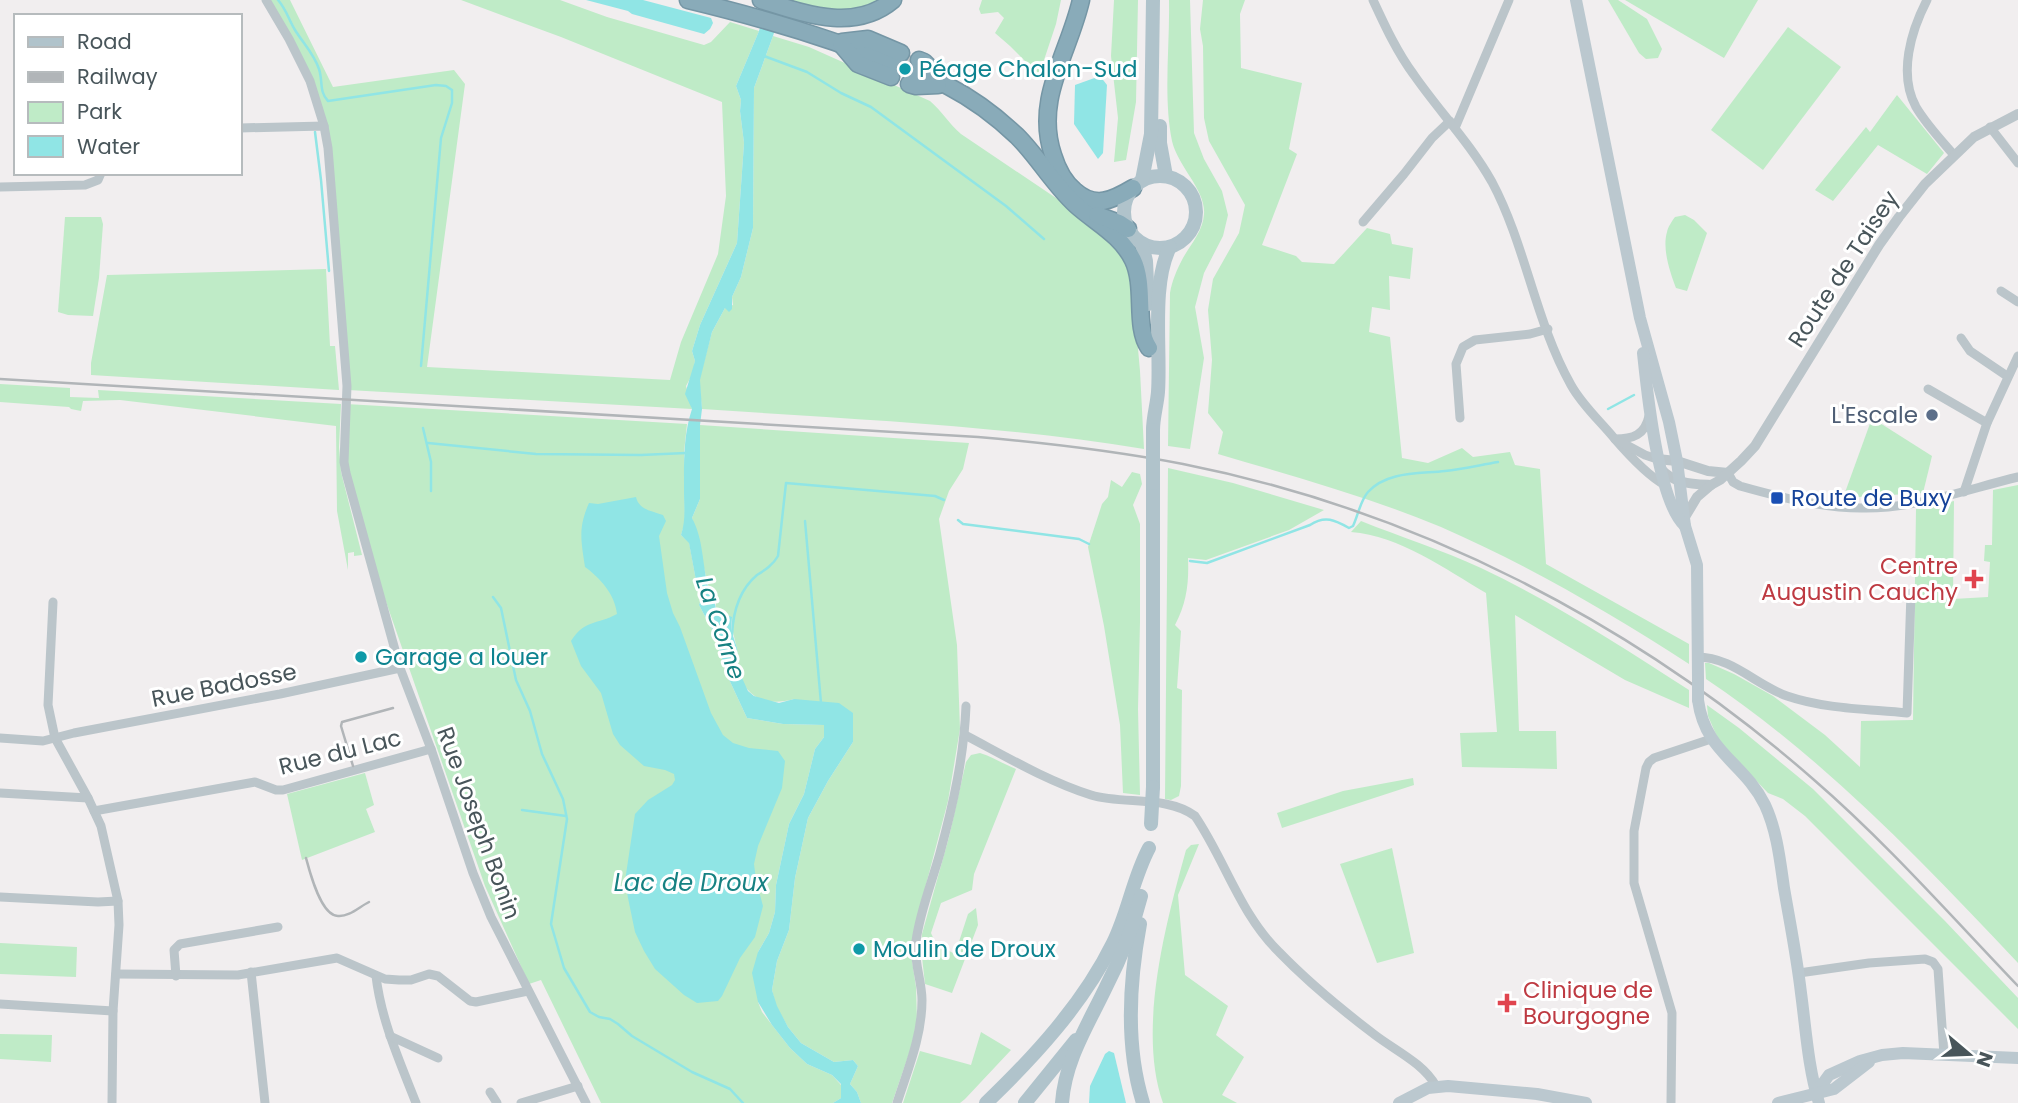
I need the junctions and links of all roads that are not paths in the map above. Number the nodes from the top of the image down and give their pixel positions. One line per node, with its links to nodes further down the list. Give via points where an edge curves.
1 (266, 0): 16 (street, Rue Joseph Bonin, via 310,81)
2 (688, 0): 12 (highway, via 793,28)
3 (761, 0): 4 (highway, via 846,19 868,14)
4 (892, 0)
5 (1081, 0): 23 (highway, via 1048,103 1052,153 1067,184 1089,200 1114,199)
6 (1153, 0): 23 (main road, via 1151,134)
7 (1160, 0): 22 (main road, via 1160,143)
8 (1373, 0): 15 (street, via 1398,51)
9 (1509, 0): 15 (street)
10 (1576, 0): 32 (main road)
11 (1927, 0): 19 (street, via 1912,36 1909,88 1923,116)
12 (896, 65)
13 (914, 72): 25 (highway, via 972,100 1017,137)
14 (2018, 114): 17 (street, Route de Taisey)
15 (1452, 125): 26 (street, via 1432,138); 33 (street, via 1478,159 1504,208)
16 (324, 127): 18 (street); 56 (street, Rue Joseph Bonin, via 347,386 344,462)
17 (1990, 127): 19 (street, Route de Taisey); 20 (street)
18 (242, 128)
19 (1954, 155): 46 (street, Route de Taisey, via 1879,245 1755,446)
20 (2018, 163)
21 (100, 175): 24 (street, via 85,185)
22 (1166, 176): 23 (main road, via 1149,177); 29 (main road, via 1185,186 1196,215 1187,235)
23 (1137, 184): 27 (main road, via 1124,208)
24 (0, 187)
25 (1082, 210): 27 (highway); 35 (highway, via 1124,244 1133,260 1139,275 1143,339)
26 (1363, 222)
27 (1128, 229): 28 (main road)
28 (1142, 244): 29 (main road); 35 (main road)
29 (1170, 247): 40 (main road, via 1164,257 1159,295)
30 (2001, 291): 31 (street)
31 (2018, 302)
32 (1640, 317): 39 (main road); 44 (main road)
33 (1548, 330): 41 (street, via 1475,340 1463,347 1456,364); 43 (street, via 1572,386)
34 (1961, 338): 37 (street, via 1970,351)
35 (1149, 348): 40 (main road)
36 (2018, 356): 37 (street)
37 (2007, 376): 42 (street)
38 (1928, 389): 42 (street)
39 (1650, 411): 43 (street, via 1641,433); 45 (main road)
40 (1154, 414): 66 (main road, bridge)
41 (1460, 418)
42 (1987, 423): 51 (street)
43 (1615, 439): 45 (street); 49 (street)
44 (1677, 461): 45 (street); 46 (street); 48 (main road)
45 (1659, 464): 48 (street); 49 (main road)
46 (1728, 473): 50 (street, Route de Taisey); 51 (street, via 1740,486 1847,508 1897,506)
47 (2018, 477): 51 (street)
48 (1679, 482): 50 (street); 52 (main road)
49 (1665, 485): 52 (main road, via 1678,520)
50 (1711, 485): 52 (street, Route de Taisey, via 1697,497)
51 (1964, 492)
52 (1685, 522): 55 (main road, via 1696,565)
53 (1911, 593): 55 (street, via 1907,713 1802,701 1723,662)
54 (53, 602): 60 (street, via 48,705)
55 (1698, 657): 61 (main road, bridge, via 1701,719)
56 (400, 667): 60 (street, Rue Badosse); 62 (street, Rue Joseph Bonin)
57 (966, 706): 58 (street)
58 (965, 735): 85 (street, via 1093,796 1174,806 1195,816 1265,938 1352,1017 1405,1054); 94 (street, via 954,799 915,944 922,1015)
59 (0, 738): 60 (street, Rue Badosse)
60 (55, 738): 64 (street)
61 (1711, 739): 72 (main road, via 1749,780 1770,817); 101 (street, via 1649,762 1636,815 1634,883 1672,1018)
62 (431, 749): 65 (street, Rue du Lac, via 283,790 248,783); 76 (street, Rue Joseph Bonin, via 482,897)
63 (0, 793): 64 (street)
64 (88, 798): 65 (street)
65 (93, 811): 69 (street, via 101,826)
66 (1149, 848): 67 (main road); 95 (main road, via 1118,933 1098,969 1047,1038)
67 (1145, 875): 79 (main road, via 1126,943); 98 (main road, via 1130,1019)
68 (0, 897): 69 (street)
69 (118, 901): 73 (street)
70 (278, 927): 74 (street, via 180,944 174,950)
71 (251, 972): 74 (street); 75 (street, via 337,958); 89 (street)
72 (1798, 973): 81 (street, via 1868,963 1933,962 1938,969); 87 (main road)
73 (116, 974): 74 (street); 78 (street)
74 (176, 975)
75 (376, 976): 76 (street, via 399,980 439,976 476,1002); 80 (street)
76 (528, 991): 84 (street, Rue Joseph Bonin)
77 (0, 1004): 78 (street)
78 (113, 1011): 88 (street)
79 (1081, 1034): 96 (main road); 97 (main road)
80 (390, 1035): 82 (street); 90 (street)
81 (1944, 1055): 83 (main road); 87 (main road, via 1882,1055 1853,1064 1829,1075)
82 (438, 1058)
83 (2018, 1058)
84 (578, 1086): 92 (street); 93 (street, Rue Joseph Bonin)
85 (1436, 1086): 99 (main road); 100 (main road)
86 (490, 1092): 91 (street)
87 (1817, 1098): 102 (main road)
88 (112, 1103)
89 (265, 1103)
90 (416, 1103)
91 (497, 1103)
92 (521, 1103)
93 (586, 1103)
94 (897, 1103)
95 (986, 1103)
96 (1025, 1103)
97 (1062, 1103)
98 (1143, 1103)
99 (1399, 1103)
100 (1586, 1103)
101 (1671, 1103)
102 (1778, 1103)

